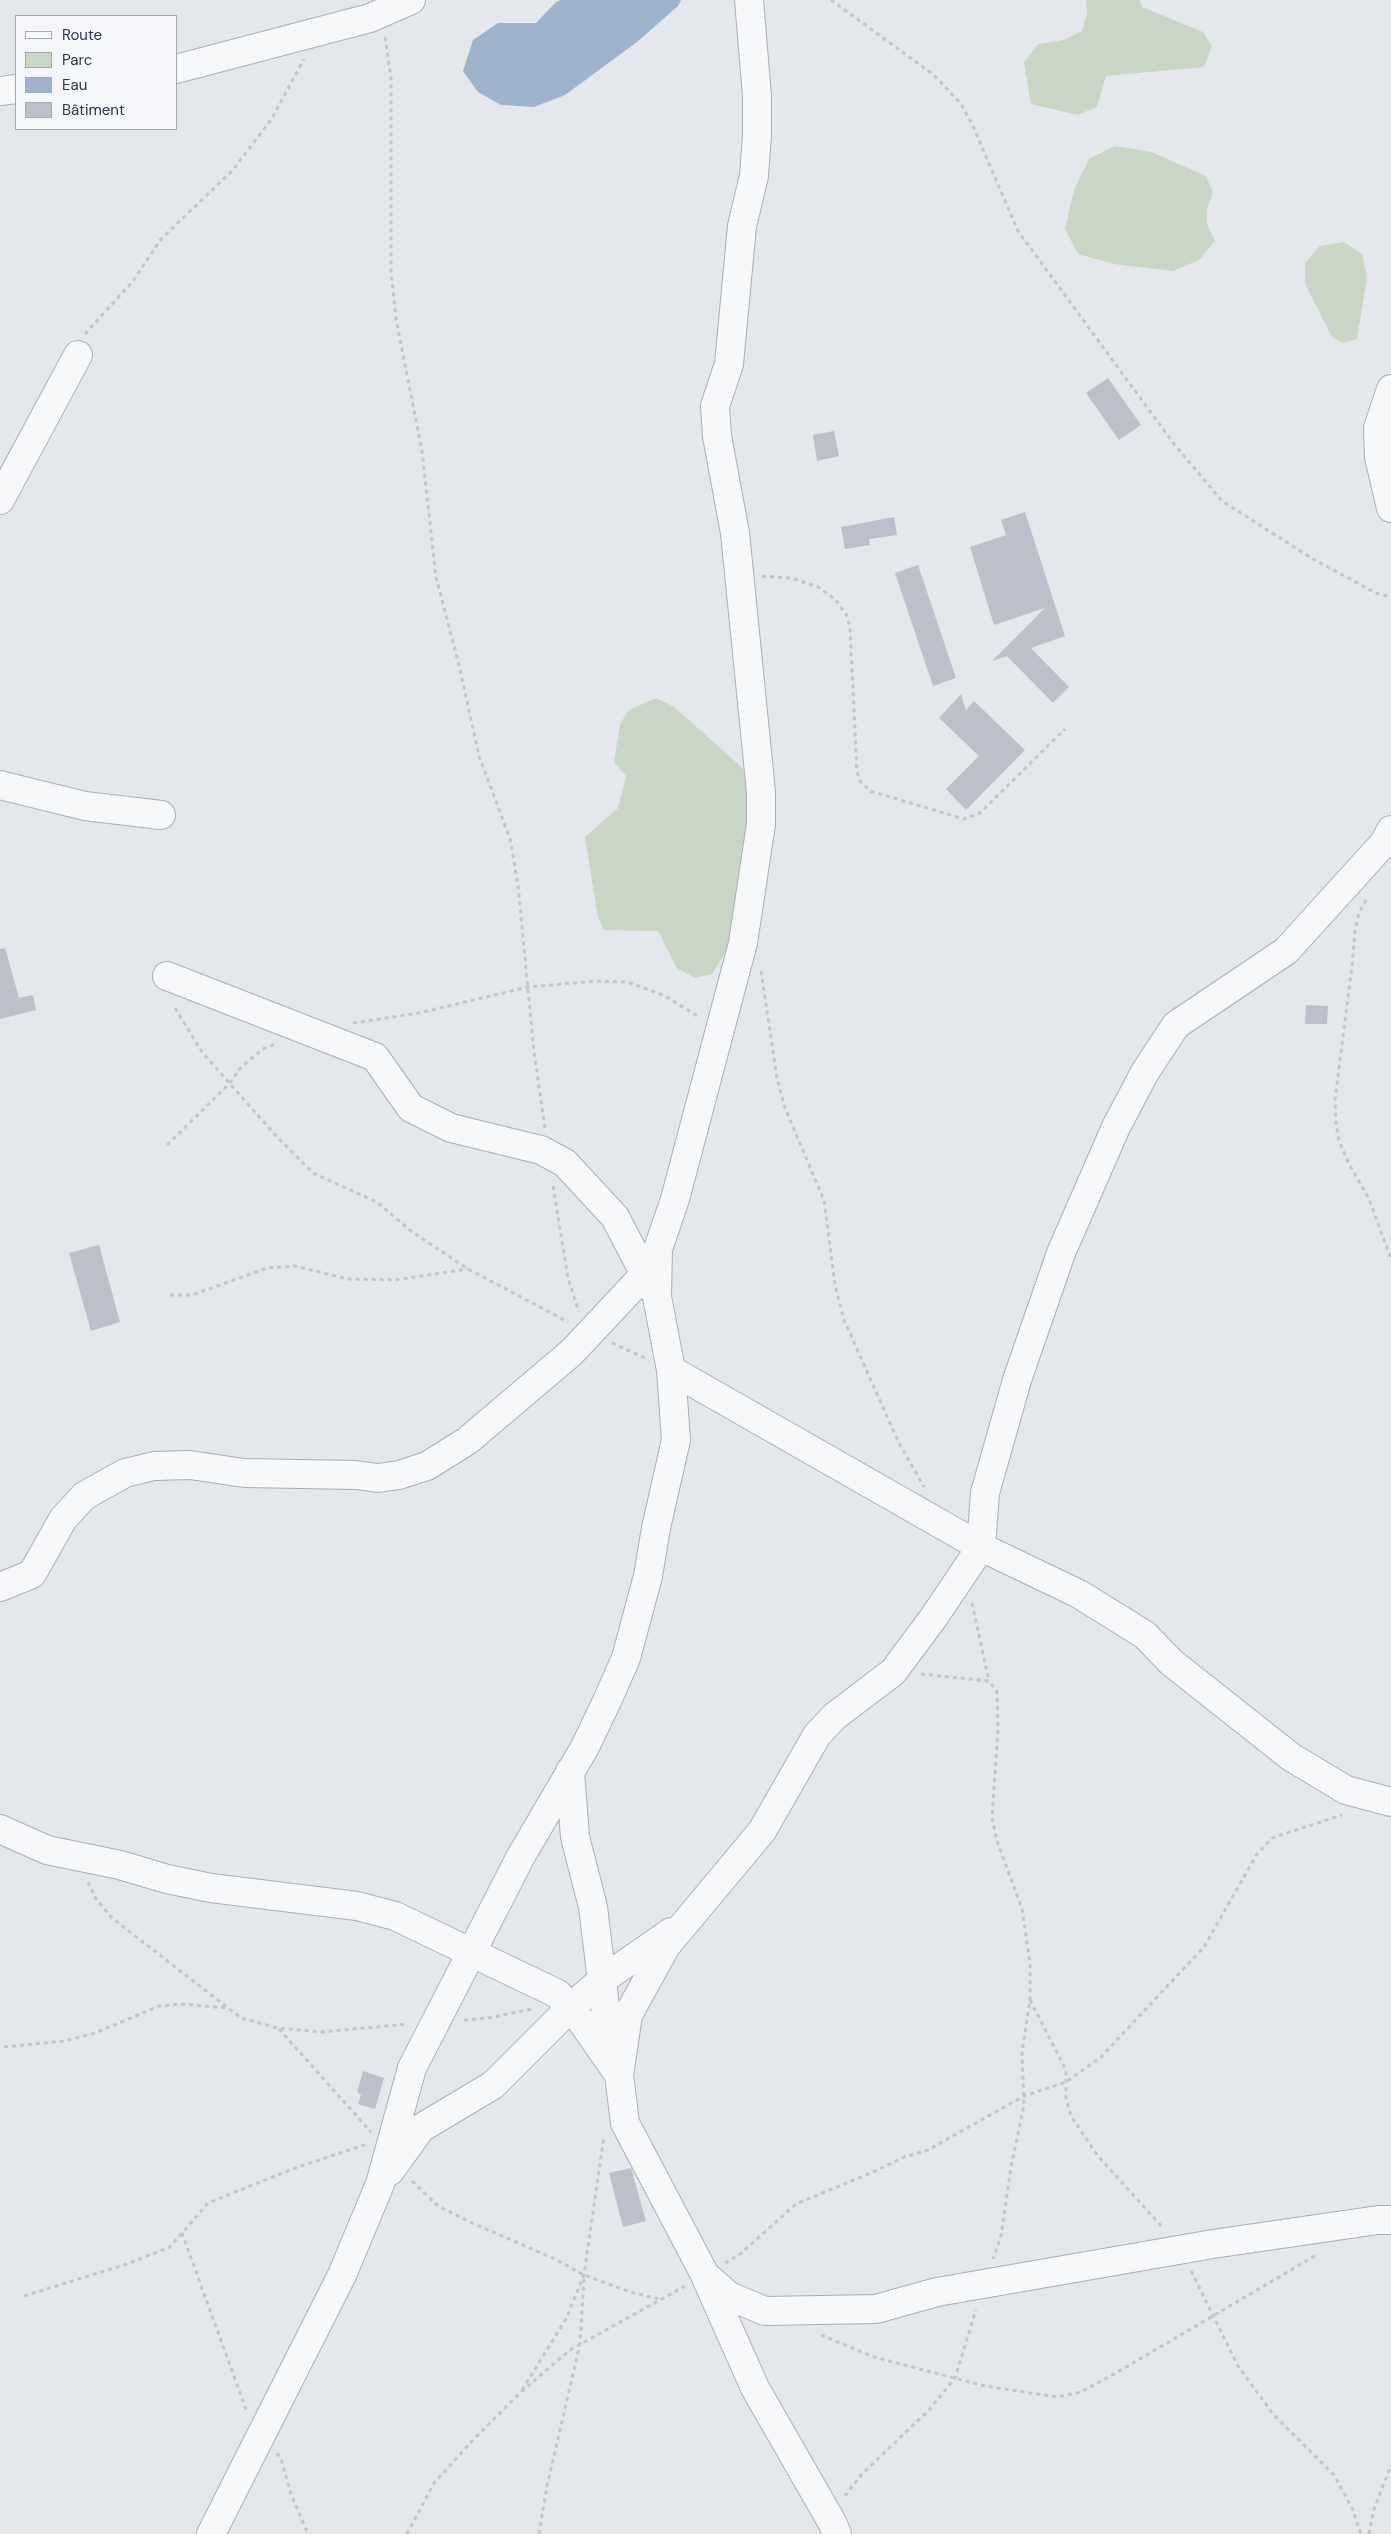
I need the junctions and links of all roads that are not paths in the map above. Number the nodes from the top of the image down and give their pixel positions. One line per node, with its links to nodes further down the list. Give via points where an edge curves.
1 (411, 0): 3 (street, via 381,13)
2 (750, 0): 14 (street, via 757,96 754,176 742,226 729,364 715,406 735,533 761,792 761,824 743,943 675,1199 658,1249)
3 (178, 68)
4 (15, 89): 5 (street)
5 (0, 91)
6 (81, 346): 8 (street)
7 (1391, 389): 9 (street, via 1378,428 1378,457)
8 (0, 500)
9 (1391, 508)
10 (0, 785): 11 (street, via 85,806)
11 (161, 815)
12 (1391, 830): 16 (street, via 1384,843 1286,951 1176,1026 1145,1072 1116,1127 1061,1253 1026,1353 985,1493)
13 (167, 976): 14 (street, via 375,1057 411,1108 451,1128 541,1150 565,1162 615,1217)
14 (651, 1286): 15 (street); 17 (street, via 590,1333 467,1441 427,1466 378,1478 244,1473 190,1464 154,1466 125,1473 84,1496 63,1519 32,1574)
15 (671, 1370): 16 (street); 18 (street, via 676,1440 637,1624 615,1684)
16 (980, 1547): 19 (street, via 1079,1594 1145,1635 1171,1662 1291,1757 1346,1790); 21 (street, via 893,1672 835,1716 817,1735 762,1831)
17 (0, 1587)
18 (570, 1770): 22 (street); 23 (street, via 574,1837 593,1907)
19 (1389, 1798)
20 (0, 1829): 22 (street, via 47,1850 167,1880 357,1906 395,1916)
21 (692, 1917): 23 (street); 25 (street, via 666,1946 628,2016)
22 (471, 1951): 24 (street, via 558,1994); 26 (street, via 412,2068)
23 (602, 1980): 24 (street); 25 (street)
24 (566, 2004): 25 (street); 26 (street, via 493,2085)
25 (619, 2075): 28 (street, via 625,2123)
26 (388, 2150): 30 (street, via 380,2184 342,2275)
27 (1391, 2220): 28 (street, via 1213,2244 937,2292 876,2308 765,2311 729,2296)
28 (705, 2275): 29 (street, via 755,2388)
29 (833, 2526)
30 (211, 2534)

